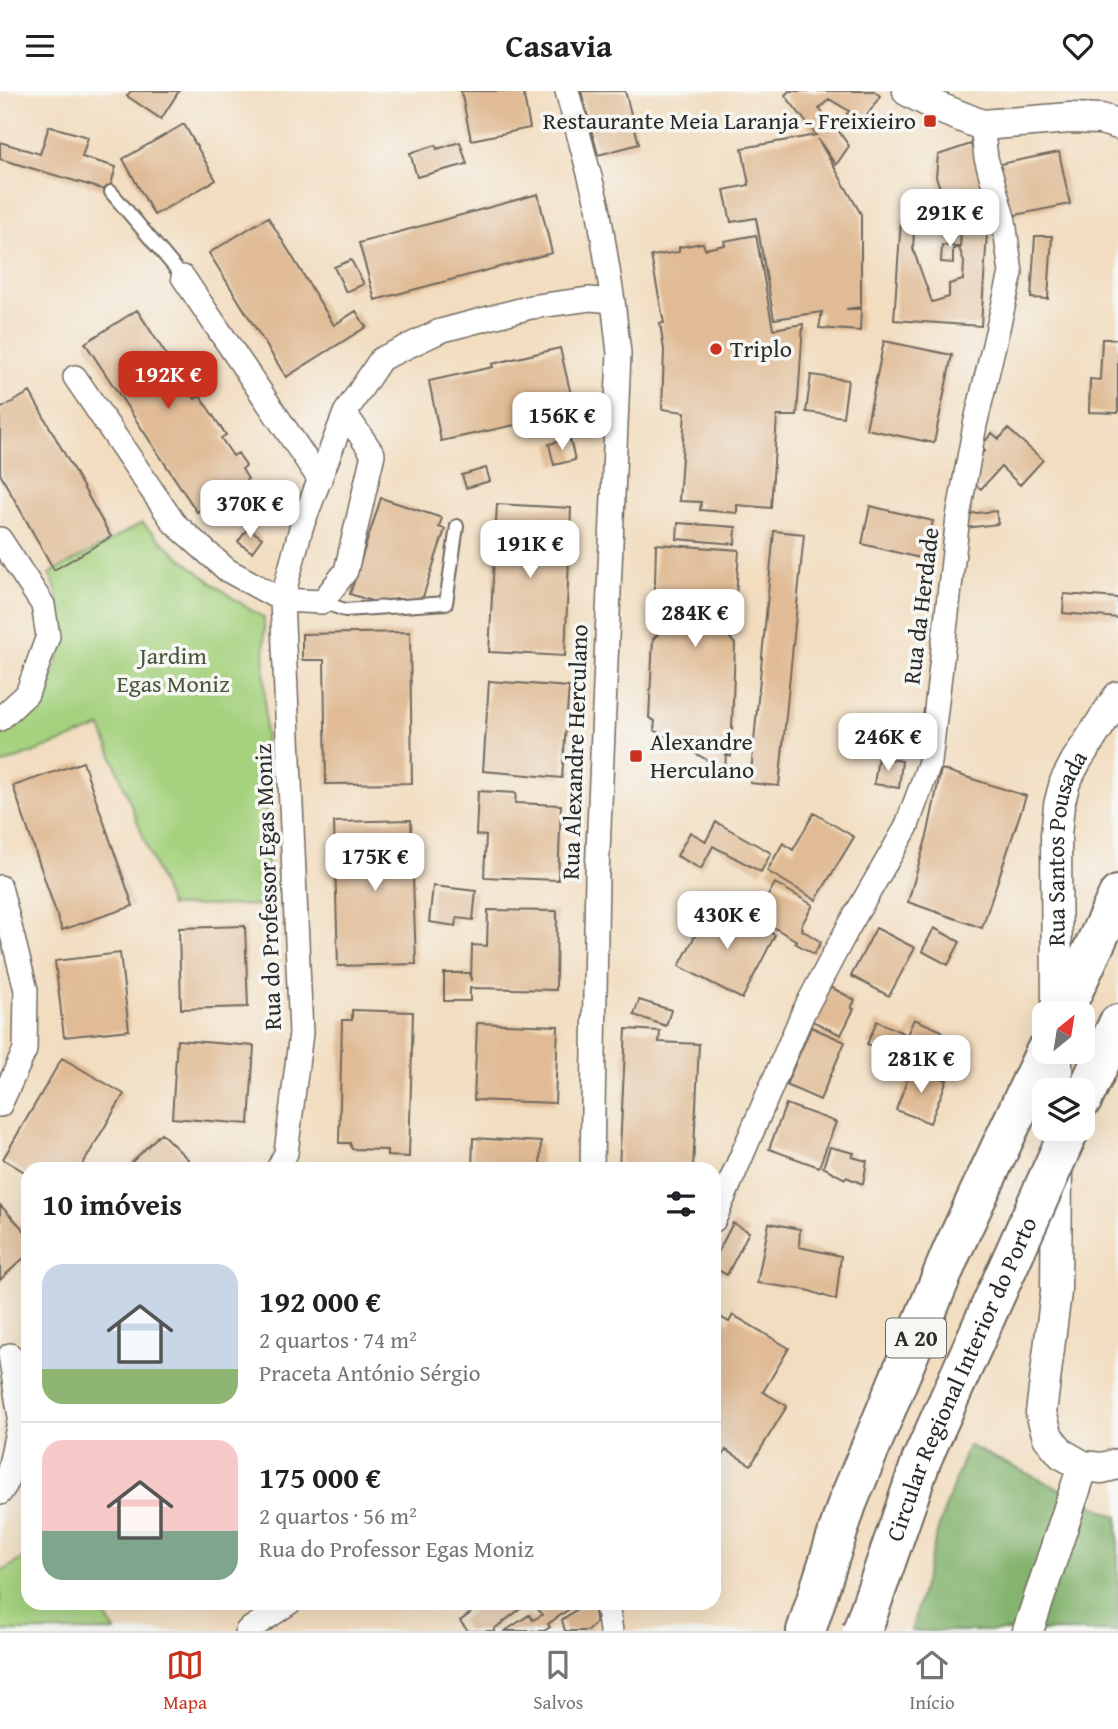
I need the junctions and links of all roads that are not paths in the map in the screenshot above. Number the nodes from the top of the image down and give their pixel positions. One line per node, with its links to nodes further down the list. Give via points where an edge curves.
1 (567, 91): 7 (street, Rua Alexandre Herculano, via 598,207)
2 (908, 91): 4 (street)
3 (1118, 124): 4 (street, via 1070,118)
4 (982, 125): 29 (street, Rua da Herdade, via 1011,273 958,516 930,762 906,828 803,1013)
5 (111, 192): 6 (lane)
6 (183, 277): 10 (street)
7 (614, 301): 9 (street, Rua do Professor Egas Moniz, via 590,299 531,307 440,331 381,359); 28 (street, Rua Alexandre Herculano, via 619,353 597,861)
8 (75, 377): 13 (street, via 174,523 227,570)
9 (345, 412): 10 (street, Rua do Professor Egas Moniz); 14 (street, via 373,454 346,571)
10 (320, 480): 13 (street, Rua do Professor Egas Moniz)
11 (457, 526): 14 (lane, via 446,603 345,610)
12 (0, 539): 16 (street, via 43,605 48,636 27,694)
13 (282, 600): 14 (street); 27 (street, Rua do Professor Egas Moniz, via 301,1033)
14 (323, 602)
15 (1118, 697): 19 (street, Rua Santos Pousada, via 1070,771 1059,805)
16 (0, 719)
17 (0, 887): 24 (street, via 26,990 26,1049)
18 (1118, 895): 20 (highway)
19 (1057, 1001)
20 (1069, 1001)
21 (1118, 1024): 23 (highway)
22 (1039, 1064): 38 (highway, A 20, via 952,1251 847,1504)
23 (1093, 1078)
24 (0, 1105)
25 (1057, 1141): 32 (street, via 1056,1284 1041,1413 1048,1437 1062,1454)
26 (1065, 1141): 39 (highway, Circular Regional Interior do Porto / A 20, bridge, via 922,1459)
27 (282, 1162)
28 (592, 1162)
29 (721, 1204)
30 (13, 1354): 33 (street, via 20,1417)
31 (1118, 1464): 32 (street)
32 (1083, 1466): 40 (street)
33 (0, 1493)
34 (278, 1610): 36 (street)
35 (608, 1610): 37 (street)
36 (247, 1631)
37 (611, 1631)
38 (806, 1631)
39 (862, 1631)
40 (1028, 1631)

